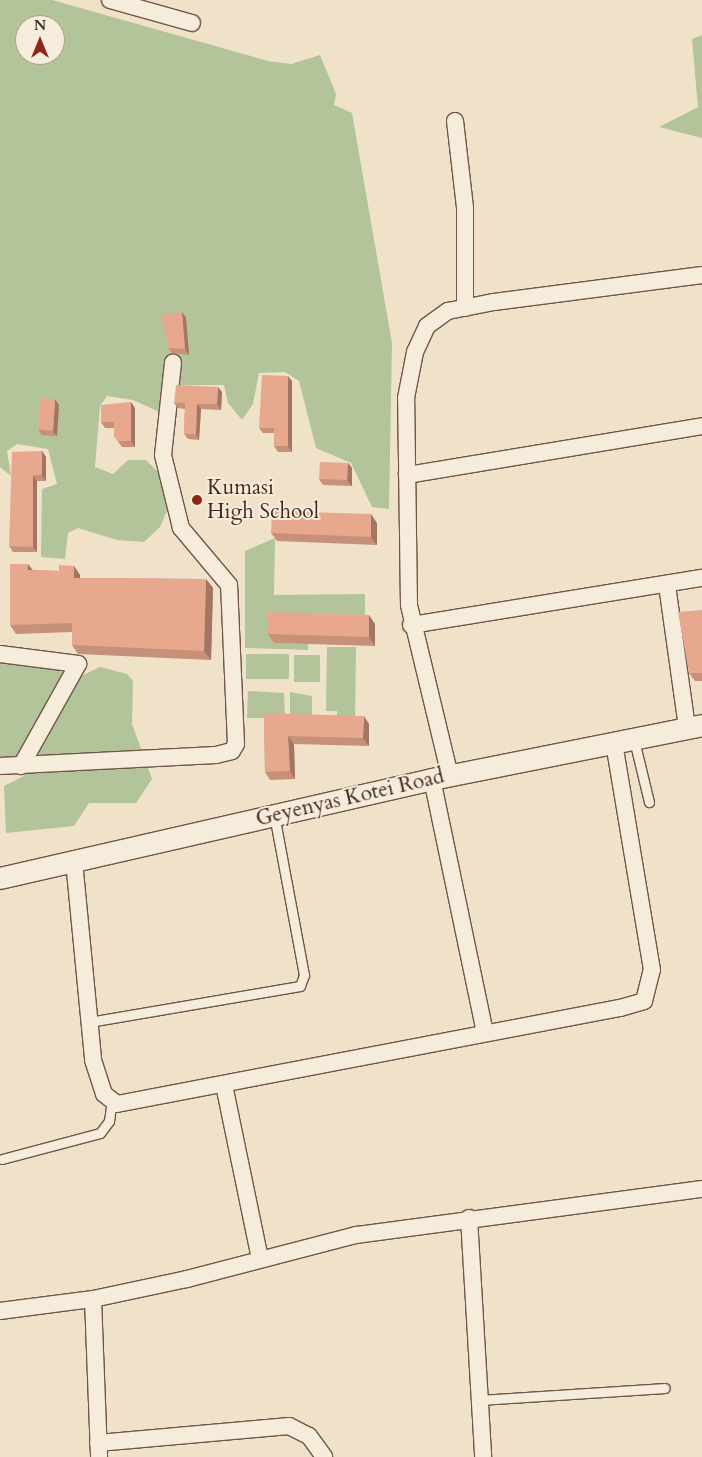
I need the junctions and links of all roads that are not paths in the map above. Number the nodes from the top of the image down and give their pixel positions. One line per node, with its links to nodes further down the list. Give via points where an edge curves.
1 (110, 0): 2 (street)
2 (192, 24)
3 (455, 121): 5 (street, via 465,208)
4 (702, 275): 5 (street)
5 (465, 308): 8 (street, via 448,312 427,326 415,352 406,398)
6 (173, 363): 16 (street, via 163,454 181,528 229,585 236,744 232,751 216,755)
7 (702, 426): 8 (street)
8 (407, 475): 11 (street)
9 (702, 578): 10 (street)
10 (667, 585): 11 (street); 13 (street)
11 (411, 625): 17 (street)
12 (0, 654): 16 (street, via 78,664)
13 (695, 726): 14 (street, Geyenyas Kotei Road)
14 (624, 742): 17 (street, Geyenyas Kotei Road); 18 (lane); 23 (street, via 651,987 644,1001 620,1008)
15 (0, 766): 16 (street)
16 (21, 766)
17 (441, 777): 19 (street, Geyenyas Kotei Road); 23 (street)
18 (648, 802)
19 (274, 815): 20 (street, Geyenyas Kotei Road); 22 (lane, via 304,976 300,986)
20 (74, 861): 21 (street, Geyenyas Kotei Road); 22 (street)
21 (0, 878)
22 (89, 1022): 25 (street, via 93,1060 104,1094)
23 (484, 1033): 24 (street)
24 (224, 1085): 25 (street, via 138,1102); 29 (street)
25 (112, 1100): 26 (lane, via 109,1121 100,1132)
26 (2, 1158)
27 (702, 1189): 28 (street)
28 (469, 1218): 29 (street, via 356,1235); 33 (street)
29 (260, 1259): 30 (street)
30 (93, 1299): 31 (street); 34 (street)
31 (0, 1311)
32 (665, 1388): 33 (lane)
33 (480, 1400): 36 (street)
34 (99, 1450): 35 (street, via 289,1426 309,1436)
35 (324, 1457)
36 (482, 1457)

